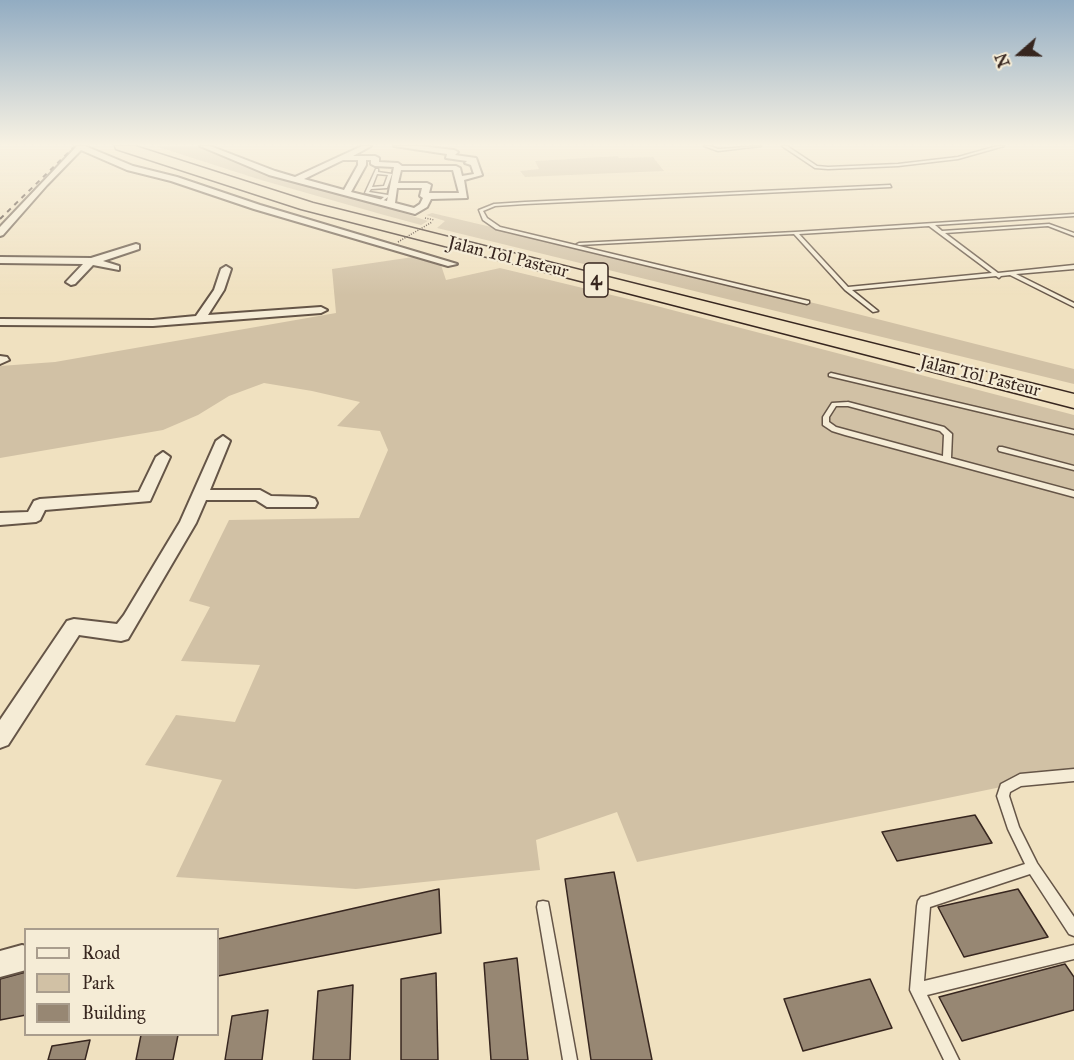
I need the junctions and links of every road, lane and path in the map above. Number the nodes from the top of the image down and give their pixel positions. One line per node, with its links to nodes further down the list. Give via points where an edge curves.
1 (33, 195): 18 (street)
2 (224, 195): 26 (street)
3 (274, 195): 42 (highway, Jalan Tol Pasteur / 4)
4 (302, 195): 41 (highway, Jalan Tol Pasteur / 4)
5 (358, 195): 12 (street)
6 (383, 195): 12 (lane, via 387,196)
7 (393, 195): 13 (street)
8 (424, 195): 11 (street)
9 (464, 195): 11 (street)
10 (687, 195): 22 (lane, via 494,205 482,210 485,219 498,228)
11 (428, 196): 13 (street, via 415,211)
12 (380, 202): 13 (street)
13 (390, 205)
14 (1074, 215): 16 (lane)
15 (434, 220): 21 (path, bridge)
16 (929, 224): 17 (lane); 19 (lane)
17 (941, 232): 20 (lane, via 1049,225); 31 (lane)
18 (0, 233)
19 (795, 233): 22 (lane); 33 (lane)
20 (1074, 235)
21 (398, 242)
22 (570, 245): 34 (lane)
23 (136, 247): 25 (street)
24 (0, 260): 25 (street)
25 (91, 261): 28 (street); 32 (street)
26 (452, 264)
27 (1074, 267): 30 (lane)
28 (115, 268)
29 (226, 268): 38 (street, via 219,290)
30 (1012, 274): 31 (lane); 35 (lane)
31 (999, 276): 33 (lane)
32 (71, 282)
33 (847, 289): 37 (lane)
34 (807, 302)
35 (1074, 305)
36 (321, 310): 38 (street)
37 (876, 311)
38 (200, 319): 39 (street, via 153,324)
39 (0, 322)
40 (831, 375): 43 (lane)
41 (1074, 389)
42 (1074, 401)
43 (1074, 432)
44 (223, 441): 50 (street)
45 (1002, 449): 48 (lane)
46 (163, 457): 52 (street, via 144,497 40,505 30,518)
47 (947, 460): 47 (lane, via 834,429 825,423 826,417 834,404 848,404 942,429 948,434); 49 (lane)
48 (1074, 468)
49 (1074, 494)
50 (200, 495): 51 (street, via 260,495 267,501); 53 (street, via 160,575 121,633 74,627)
51 (309, 503)
52 (0, 519)
53 (0, 738)
54 (1074, 775): 55 (lane, via 1020,780 1005,788 1004,804)
55 (1033, 867): 57 (lane); 59 (lane, via 926,902 921,910)
56 (543, 907): 60 (lane)
57 (1074, 929)
58 (1074, 952): 59 (lane)
59 (917, 990): 61 (lane)
60 (570, 1060)
61 (952, 1060)

